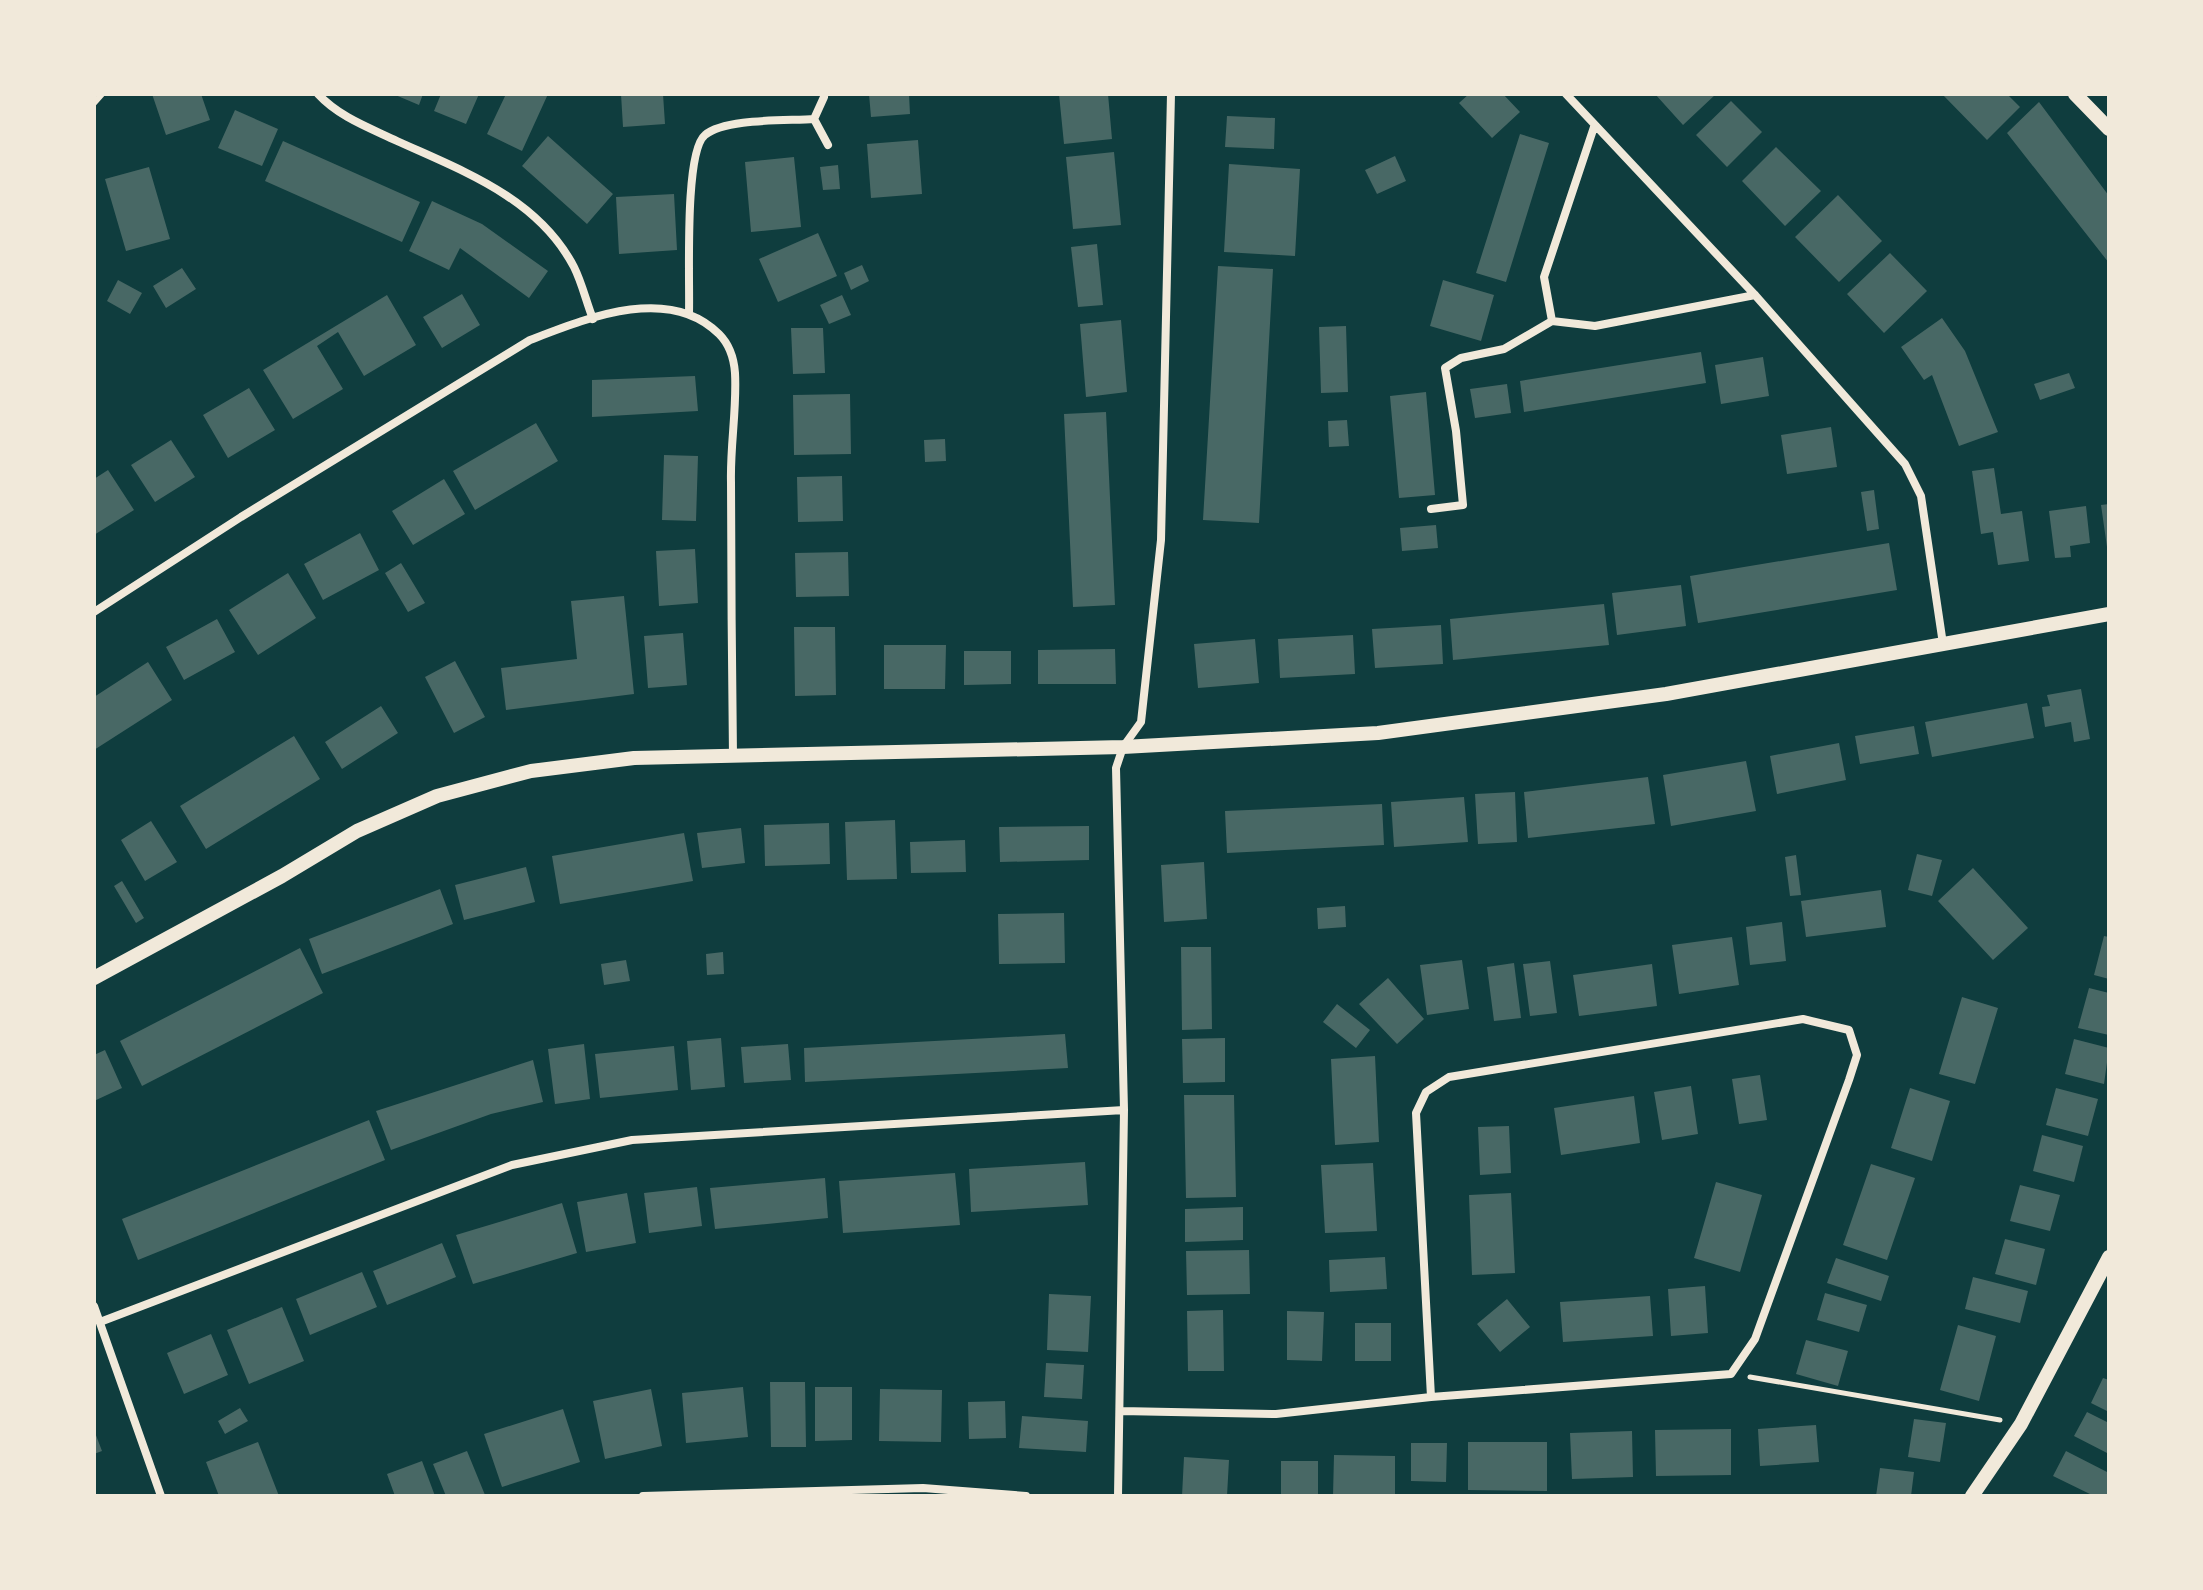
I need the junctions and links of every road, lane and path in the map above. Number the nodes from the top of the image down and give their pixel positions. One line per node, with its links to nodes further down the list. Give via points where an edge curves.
1 (102, 94): 7 (lane)
2 (318, 94): 14 (street, via 351,119 480,178 517,202 551,234 573,265)
3 (1171, 94): 20 (street, via 1161,540 1141,722)
4 (1566, 94): 9 (street)
5 (2075, 94): 10 (street)
6 (824, 97): 8 (street)
7 (94, 103)
8 (814, 119): 11 (street); 13 (street, via 723,125 703,136 695,153 692,184)
9 (1594, 127): 12 (street); 15 (street, via 1544,277)
10 (2109, 129)
11 (828, 145)
12 (1755, 295): 15 (street, via 1595,326); 19 (street, via 1905,464 1921,496)
13 (689, 313): 14 (street, via 651,308); 21 (street, via 720,335 732,354 735,373)
14 (593, 319): 17 (street, via 530,340)
15 (1552, 321): 16 (street, via 1504,349 1461,358 1445,368 1463,505)
16 (1431, 509)
17 (94, 612)
18 (2109, 614): 19 (street)
19 (1943, 644): 20 (street, via 1666,694 1378,733)
20 (1123, 747): 21 (street); 23 (street, via 1116,768)
21 (733, 756): 22 (street, via 634,758 531,771 437,796 357,831)
22 (94, 978)
23 (1124, 1110): 26 (street, via 632,1140 512,1165); 29 (street)
24 (2109, 1257): 30 (street)
25 (94, 1306): 26 (street)
26 (100, 1322): 31 (street)
27 (1731, 1374): 28 (street); 28 (street, via 1755,1339 1849,1080 1857,1055 1849,1030 1803,1019 1449,1077 1426,1092 1416,1113); 30 (path)
28 (1431, 1397): 29 (street, via 1276,1414)
29 (1121, 1411): 34 (street)
30 (2021, 1424): 35 (street)
31 (161, 1496)
32 (643, 1496): 33 (street, via 923,1488)
33 (1026, 1496)
34 (1118, 1496)
35 (1972, 1496)

